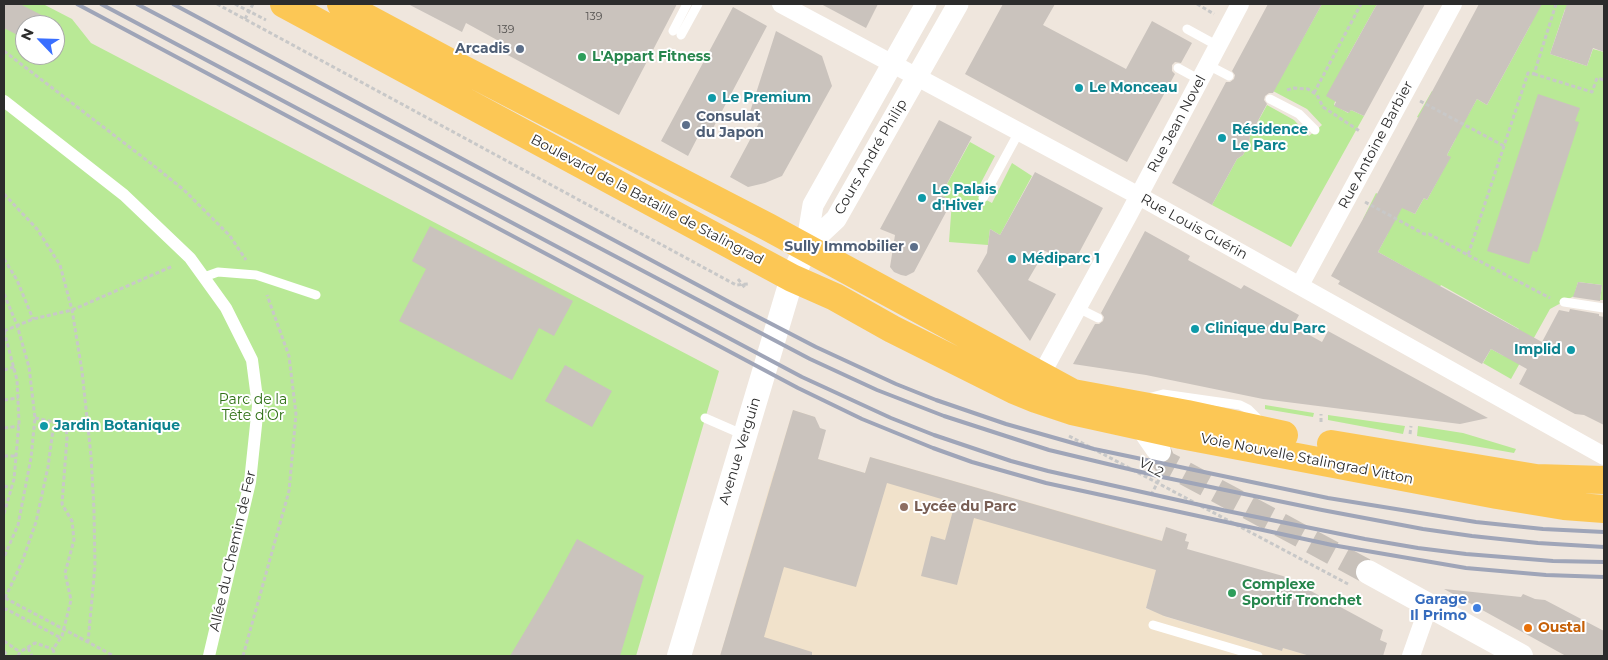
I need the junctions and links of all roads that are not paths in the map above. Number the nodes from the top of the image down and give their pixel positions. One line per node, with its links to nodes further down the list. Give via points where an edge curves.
1 (284, 4): 25 (main road, Boulevard de la Bataille de Stalingrad)
2 (341, 4): 23 (main road)
3 (687, 4): 4 (lane, via 677,33)
4 (698, 4)
5 (781, 4): 12 (street, Rue Louis Guérin)
6 (926, 4): 12 (street, Cours André Philip)
7 (958, 4): 16 (street, Cours André Philip)
8 (1240, 4): 11 (street, Rue Jean Novel)
9 (1453, 4): 26 (street, Rue Antoine Barbier)
10 (1187, 29): 11 (lane)
11 (1218, 46): 14 (street, Rue Jean Novel)
12 (892, 64): 16 (street, Rue Louis Guérin); 23 (street, Cours André Philip, via 813,205)
13 (1178, 68): 14 (lane)
14 (1204, 73): 15 (lane); 21 (street, Rue Jean Novel)
15 (1229, 76)
16 (917, 77): 20 (street, Rue Louis Guérin); 23 (street, Cours André Philip, via 836,219)
17 (1270, 99): 19 (lane, via 1299,114)
18 (4, 101): 24 (street, Allée du Chemin de Fer, via 124,195 190,258)
19 (1315, 130)
20 (1019, 132): 21 (street, Rue Louis Guérin); 22 (lane)
21 (1139, 196): 26 (street, Rue Louis Guérin); 29 (street, Rue Jean Novel)
22 (983, 198)
23 (806, 247): 25 (main road, Avenue Verguin); 32 (main road)
24 (204, 277): 27 (lane, via 218,272 256,275); 44 (street, Allée du Chemin de Fer, via 226,308 252,360 258,406 250,482)
25 (792, 278): 33 (main road, Boulevard de la Bataille de Stalingrad); 36 (main road, Avenue Verguin)
26 (1300, 285): 38 (street, Rue Louis Guérin)
27 (316, 295)
28 (1564, 302): 30 (lane)
29 (1078, 308): 31 (lane); 32 (street, Rue Jean Novel)
30 (1604, 308)
31 (1098, 318)
32 (1041, 375): 34 (main road, Voie Nouvelle Stalingrad Vitton, via 1073,393)
33 (1014, 390): 34 (main road, Voie Nouvelle Stalingrad Vitton, via 1072,411)
34 (1141, 415): 37 (main road); 39 (main road, Voie Nouvelle Stalingrad Vitton, via 1270,432 1536,478); 40 (main road, Voie Nouvelle Stalingrad Vitton, via 1181,435 1497,495)
35 (706, 418): 36 (lane)
36 (745, 435): 45 (main road, Avenue Verguin)
37 (1159, 450)
38 (1604, 456)
39 (1604, 480)
40 (1604, 509)
41 (1361, 579): 42 (main road)
42 (1429, 605): 47 (street); 48 (main road)
43 (1153, 625): 46 (lane)
44 (209, 656)
45 (679, 656)
46 (1258, 656)
47 (1411, 656)
48 (1522, 656)

